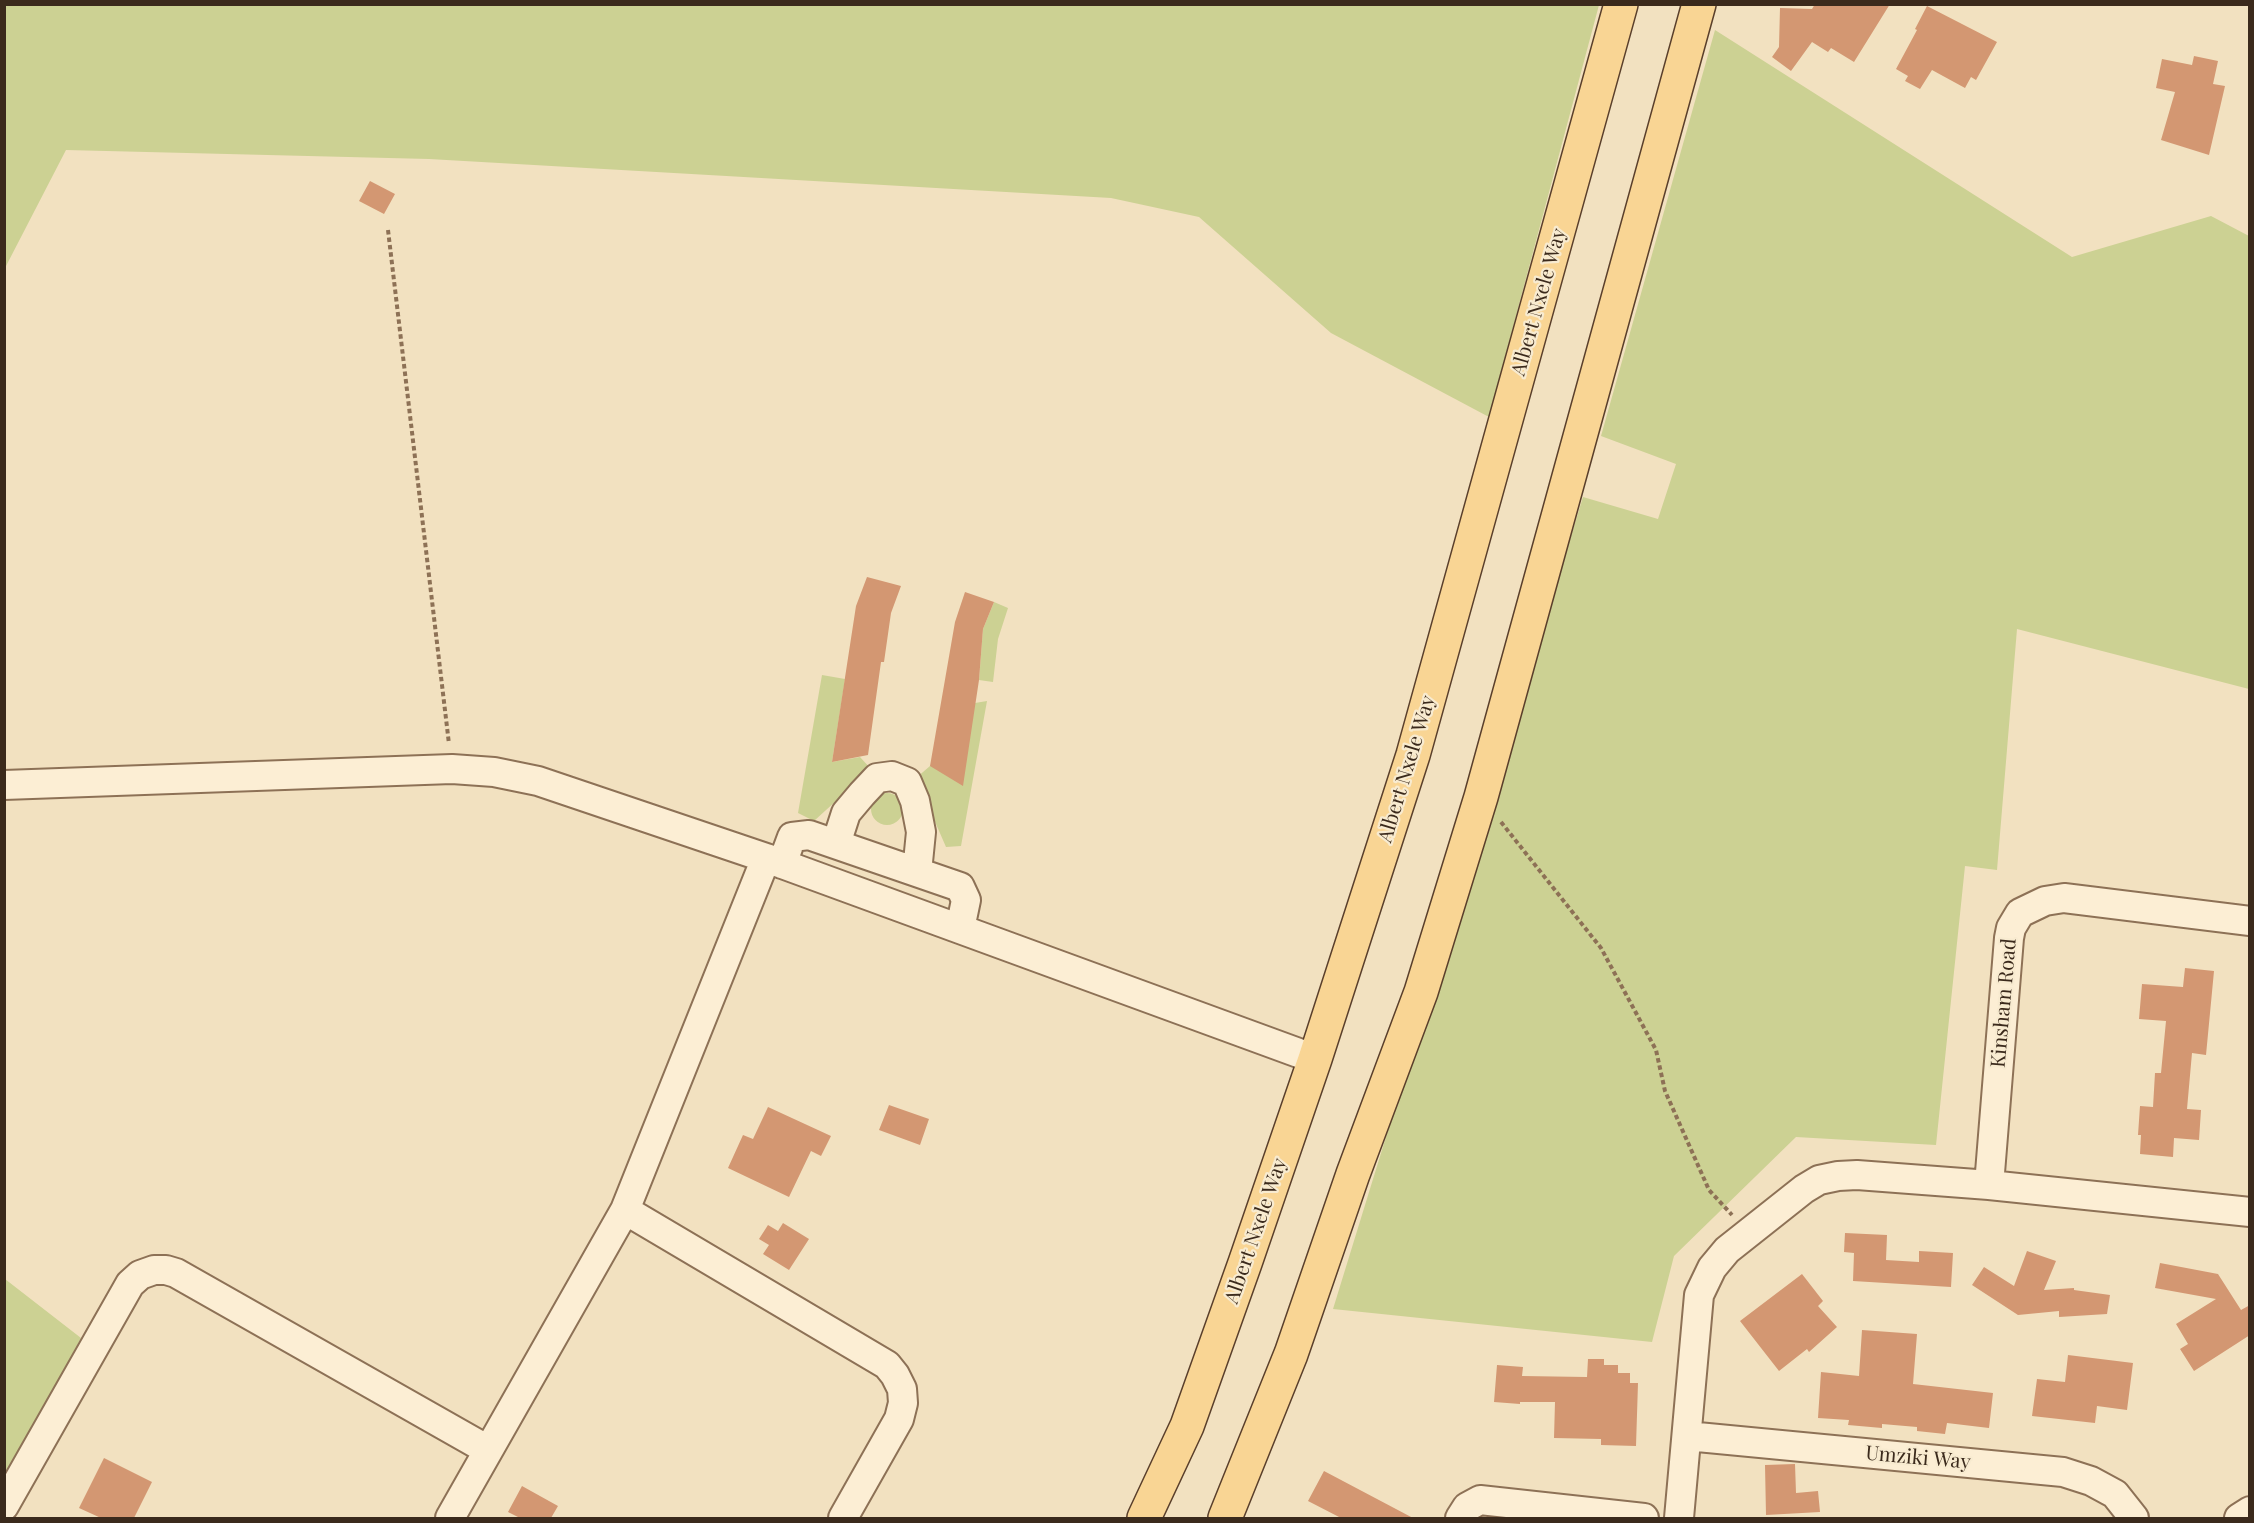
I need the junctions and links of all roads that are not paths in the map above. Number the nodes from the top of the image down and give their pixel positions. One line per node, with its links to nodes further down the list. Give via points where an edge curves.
1 (1621, 4): 9 (main road, Albert Nxele Way, via 1413,755)
2 (1699, 4): 20 (main road, via 1481,797 1421,992 1291,1354)
3 (4, 785): 5 (street, via 452,769 494,772 538,781)
4 (836, 843): 5 (street, via 809,834 792,837); 6 (street); 6 (street, via 846,813 861,794 878,778 892,776 907,782 915,801 921,832)
5 (774, 861): 8 (street); 11 (street)
6 (917, 872): 8 (street, via 960,887 966,900)
7 (2250, 921): 10 (street, Kinsham Road, via 2064,898 2045,901 2020,913 2009,938)
8 (960, 929): 9 (street)
9 (1315, 1059): 19 (main road, Albert Nxele Way, via 1187,1426)
10 (1989, 1185): 12 (street); 13 (street, via 1857,1175 1819,1180 1727,1250 1712,1268 1699,1295)
11 (625, 1210): 14 (street); 18 (street, via 887,1365 896,1375 902,1396 898,1419)
12 (2250, 1212)
13 (1687, 1436): 23 (street); 24 (street, Umziki Way, via 2063,1472 2115,1494)
14 (488, 1450): 15 (street, via 176,1273 154,1270 130,1284); 17 (street)
15 (4, 1506)
16 (2250, 1511): 25 (street)
17 (450, 1518)
18 (843, 1518)
19 (1144, 1518)
20 (1225, 1518)
21 (1460, 1518): 22 (street, via 1473,1503 1493,1500)
22 (1644, 1518)
23 (1679, 1518)
24 (2133, 1518)
25 (2239, 1518)

